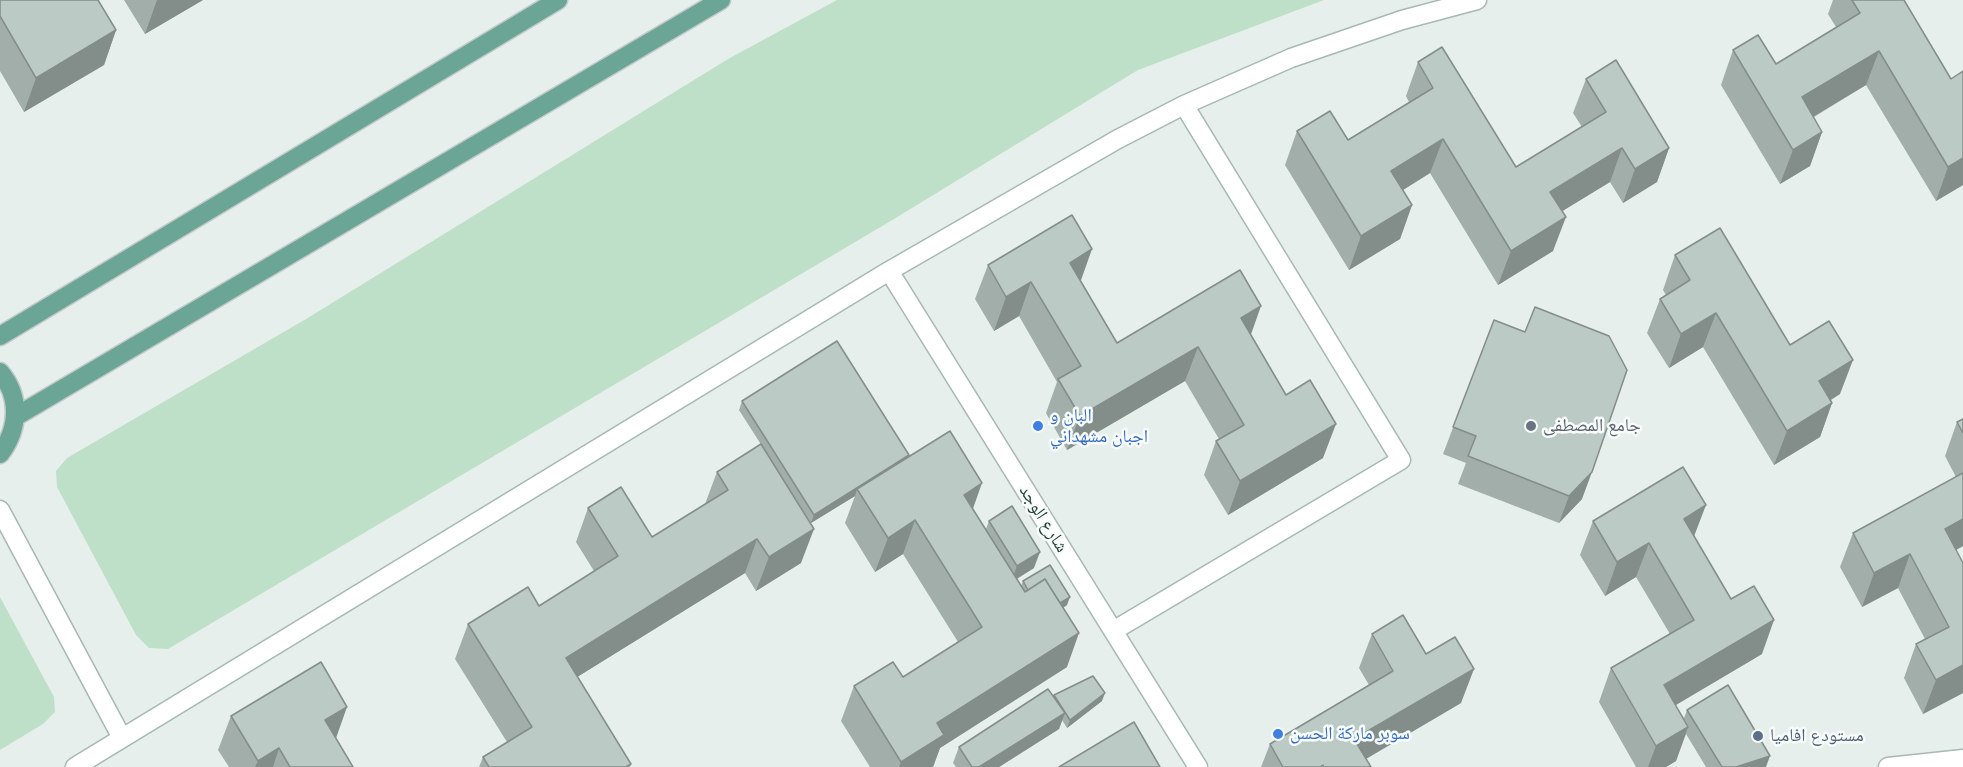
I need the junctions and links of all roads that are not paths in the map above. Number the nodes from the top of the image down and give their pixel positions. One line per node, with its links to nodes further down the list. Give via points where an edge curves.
1 (558, 0): 6 (main road)
2 (722, 0): 8 (main road)
3 (1477, 0): 4 (street, via 1402,20 1291,58)
4 (1184, 105): 5 (street); 11 (street, via 1401,460)
5 (889, 271): 11 (street, شارع الوجد); 12 (street)
6 (0, 336)
7 (0, 372): 8 (main road, via 15,401)
8 (15, 417): 9 (main road, via 9,442)
9 (0, 454)
10 (0, 510): 12 (street)
11 (1113, 631): 15 (street, شارع الوجد)
12 (122, 738): 14 (street)
13 (1963, 759): 16 (street)
14 (75, 767)
15 (1198, 767)
16 (1888, 767)

